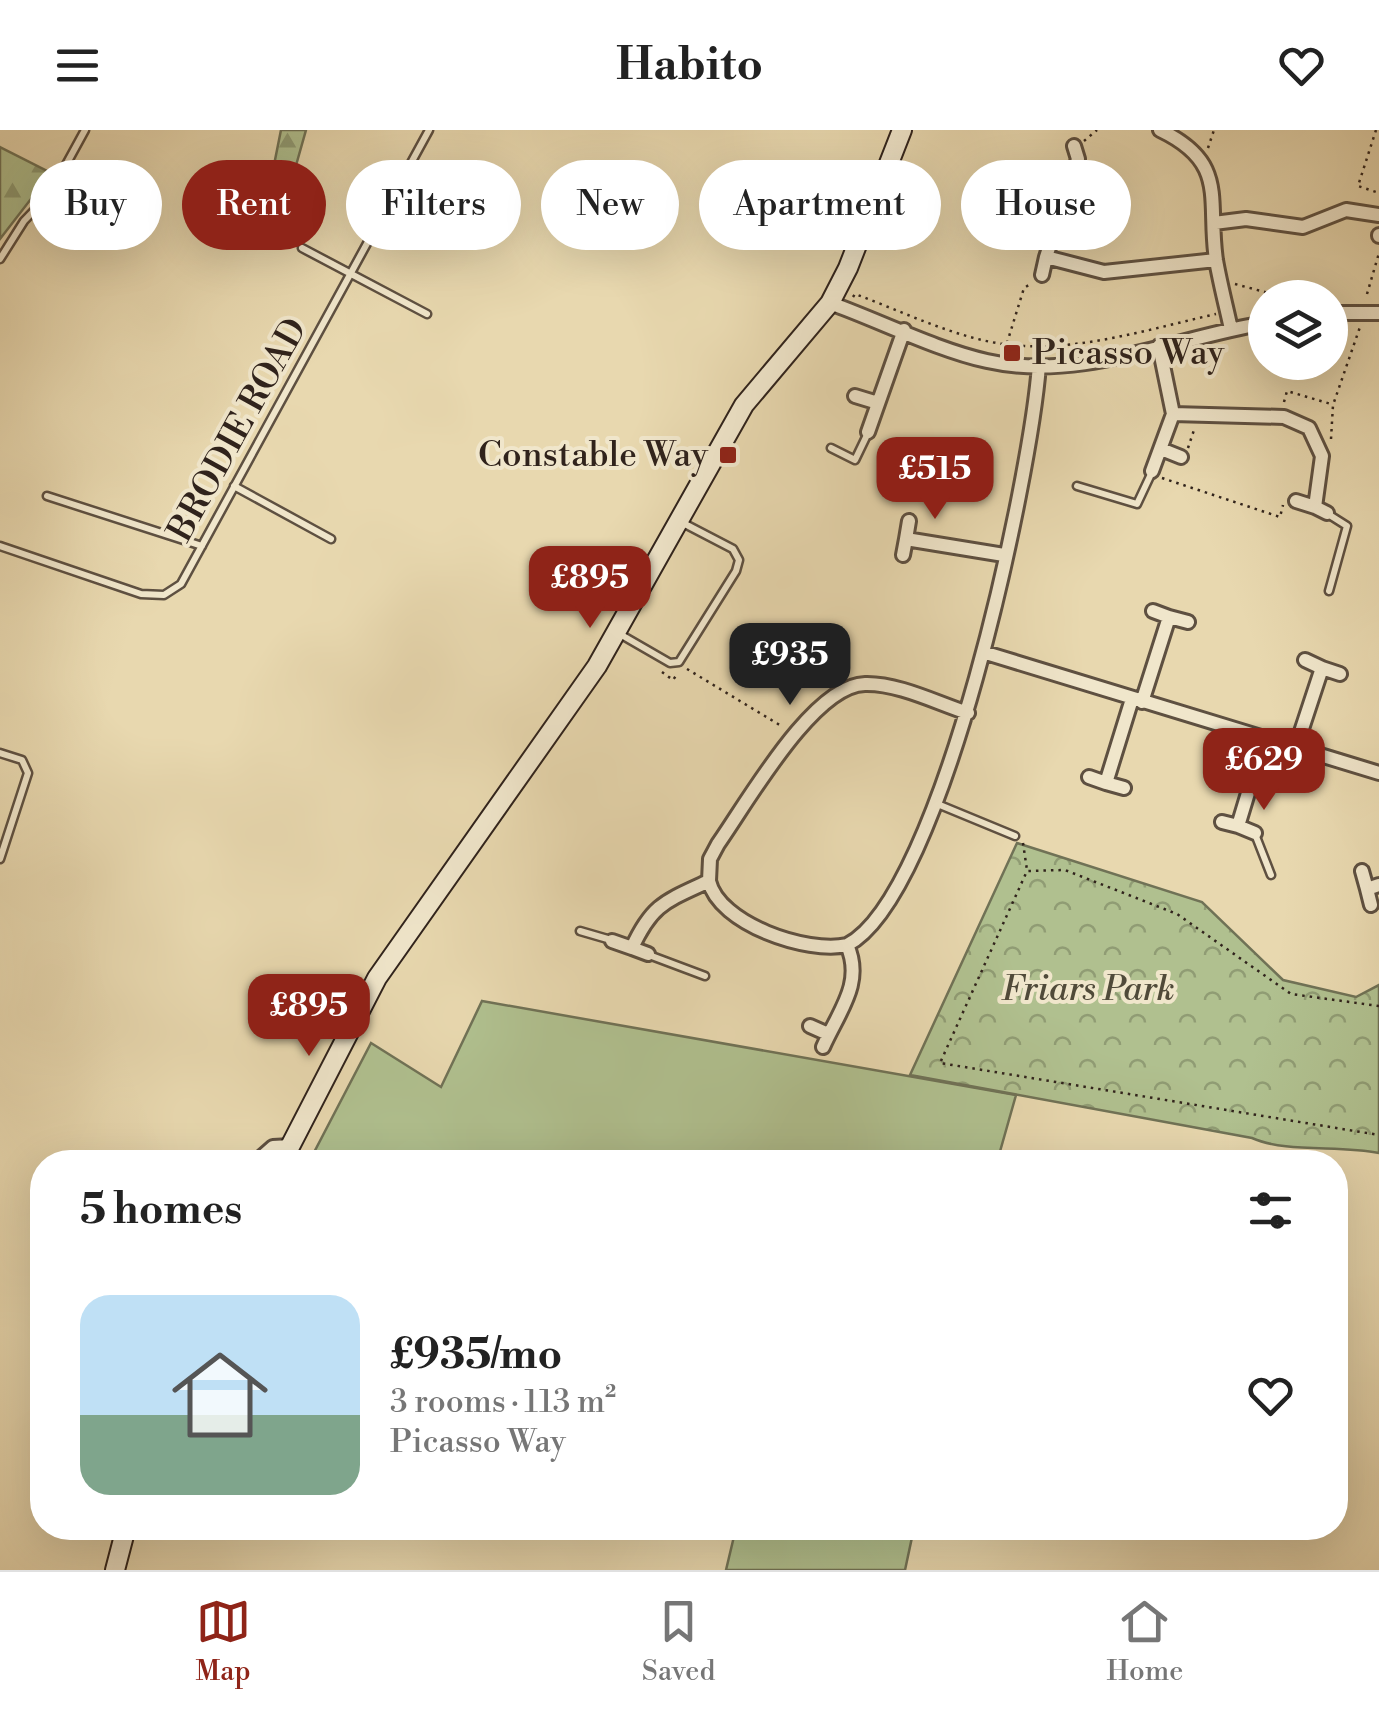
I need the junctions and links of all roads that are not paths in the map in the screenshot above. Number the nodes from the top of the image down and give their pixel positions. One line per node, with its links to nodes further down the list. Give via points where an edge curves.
1 (86, 130): 10 (lane, via 50,194)
2 (429, 130): 13 (lane, BRODIE ROAD)
3 (902, 130): 14 (street)
4 (1160, 130): 7 (street, via 1203,164 1212,182)
5 (1074, 146): 9 (street, via 1078,159)
6 (1379, 215): 7 (street, via 1346,210 1303,227 1246,219)
7 (1214, 223): 11 (street)
8 (306, 250): 13 (lane)
9 (1046, 257): 11 (street, via 1094,272); 12 (street)
10 (0, 258)
11 (1216, 260): 17 (street)
12 (1042, 275)
13 (352, 276): 15 (lane); 29 (lane, BRODIE ROAD)
14 (838, 306): 18 (street); 34 (street, via 744,405)
15 (426, 314)
16 (1248, 326): 17 (street)
17 (1231, 329): 19 (street)
18 (904, 330): 20 (street, via 987,361); 22 (street)
19 (1159, 346): 20 (street); 23 (street)
20 (1039, 366): 41 (street)
21 (855, 396): 22 (street)
22 (878, 403): 24 (street)
23 (1173, 414): 26 (street); 33 (street, via 1302,422 1322,456)
24 (868, 432): 25 (lane, via 854,460)
25 (831, 448)
26 (1160, 449): 27 (street); 28 (street)
27 (1181, 457)
28 (1152, 473): 30 (lane, via 1137,504)
29 (234, 486): 36 (lane); 39 (lane, BRODIE ROAD)
30 (1077, 486)
31 (48, 496): 39 (lane)
32 (1296, 501): 33 (street)
33 (1321, 510): 42 (lane, via 1347,526)
34 (678, 520): 46 (street); 46 (lane, via 733,549 736,571 679,662)
35 (909, 521): 37 (street)
36 (331, 539)
37 (906, 539): 40 (street); 41 (street)
38 (0, 546): 39 (lane, BRODIE ROAD, via 153,596 181,584)
39 (202, 546)
40 (903, 554)
41 (1004, 556): 47 (street)
42 (1329, 591)
43 (1153, 611): 44 (street)
44 (1169, 617): 45 (street); 51 (street)
45 (1188, 622)
46 (617, 632): 78 (street, via 378,978)
47 (986, 652): 51 (street); 52 (street)
48 (1305, 660): 49 (street)
49 (1322, 668): 50 (street); 54 (street)
50 (1340, 674)
51 (1137, 701): 53 (street); 58 (street)
52 (968, 713): 60 (street); 68 (street, via 881,685 862,684 828,698 718,844)
53 (1264, 740): 54 (street); 62 (street)
54 (1295, 750): 56 (street)
55 (0, 753): 65 (lane, via 22,760 28,773)
56 (1379, 773)
57 (1089, 777): 58 (street)
58 (1106, 782): 59 (street)
59 (1124, 788)
60 (934, 802): 64 (lane); 73 (street, via 881,918)
61 (1222, 822): 62 (street)
62 (1238, 826): 63 (street)
63 (1255, 833): 67 (lane)
64 (1015, 836)
65 (0, 859)
66 (1362, 871): 69 (street)
67 (1271, 875)
68 (708, 881): 73 (street, via 715,899 739,920 820,948); 74 (street, via 661,903)
69 (1373, 887): 70 (street)
70 (1371, 905)
71 (580, 930): 72 (lane)
72 (612, 941): 74 (street)
73 (848, 945): 77 (street, via 856,979 825,1040)
74 (632, 948): 75 (street)
75 (648, 954): 76 (lane)
76 (705, 976)
77 (810, 1026)
78 (288, 1150)
79 (124, 1540): 80 (street)
80 (118, 1569)

